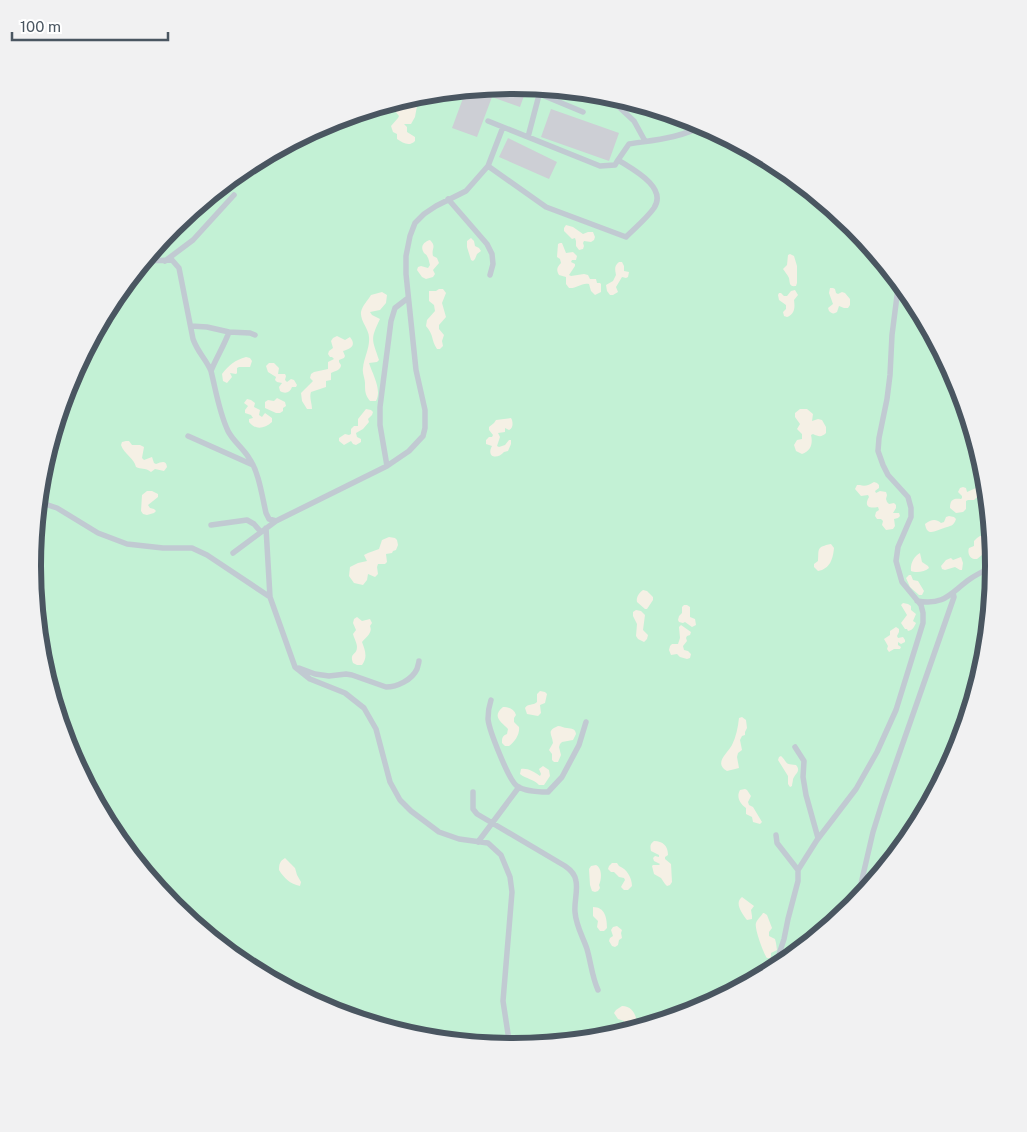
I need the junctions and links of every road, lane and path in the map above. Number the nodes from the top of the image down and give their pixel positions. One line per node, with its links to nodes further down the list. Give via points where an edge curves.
1 (539, 95): 3 (lane); 7 (lane)
2 (618, 106): 8 (lane, via 634,121)
3 (583, 112)
4 (488, 121): 5 (lane)
5 (503, 127): 7 (lane); 10 (lane)
6 (694, 130): 8 (lane)
7 (528, 137): 9 (lane, via 600,166 616,165)
8 (645, 141): 9 (lane, via 629,144)
9 (618, 160): 10 (lane, via 642,175 655,189 658,198 654,208 626,237 546,207)
10 (488, 166): 12 (lane, via 466,191)
11 (234, 195): 13 (lane, via 193,240)
12 (448, 200): 15 (lane, via 487,244 493,264); 17 (lane, via 415,223 406,256)
13 (165, 261): 14 (lane); 18 (lane, via 172,260 179,268)
14 (153, 262)
15 (490, 275)
16 (897, 292): 33 (lane, via 890,376 878,451 888,475 908,497 911,508 896,561 902,582)
17 (408, 298): 24 (lane, via 395,308 391,321 380,407); 24 (lane, via 425,428 423,436 409,451)
18 (191, 326): 19 (lane); 21 (lane, via 197,350)
19 (229, 332): 20 (lane); 21 (lane)
20 (254, 335)
21 (211, 371): 23 (lane, via 228,432)
22 (188, 436): 23 (lane)
23 (253, 465): 26 (lane, via 266,513 269,519)
24 (387, 466): 26 (lane)
25 (45, 504): 32 (lane, via 127,544 192,548)
26 (276, 521): 28 (lane)
27 (211, 525): 28 (lane, via 248,520)
28 (263, 530): 29 (lane); 32 (lane)
29 (233, 553)
30 (986, 570): 31 (lane)
31 (953, 593): 33 (lane, via 937,601); 46 (lane, via 883,800)
32 (270, 597): 35 (lane)
33 (917, 601): 43 (lane, via 923,613 923,623 896,710 856,789)
34 (419, 661): 35 (lane, via 413,674 392,687 346,674 329,676)
35 (295, 667): 44 (lane, via 310,679 345,694 364,708 376,730 390,782 411,811 439,832)
36 (490, 700): 39 (lane, via 488,721 494,740 510,776)
37 (586, 722): 39 (lane, via 562,777 548,792)
38 (795, 747): 43 (lane, via 804,761 806,795)
39 (519, 787): 41 (lane)
40 (473, 792): 41 (lane, via 473,809)
41 (492, 823): 44 (lane); 48 (lane, via 573,872 576,881 575,912)
42 (776, 835): 45 (lane, via 777,843)
43 (818, 838): 45 (lane)
44 (478, 842): 49 (lane, via 488,843 502,855 510,877 512,892 503,1000)
45 (798, 870): 47 (lane)
46 (862, 885)
47 (778, 958)
48 (598, 990)
49 (509, 1038)

